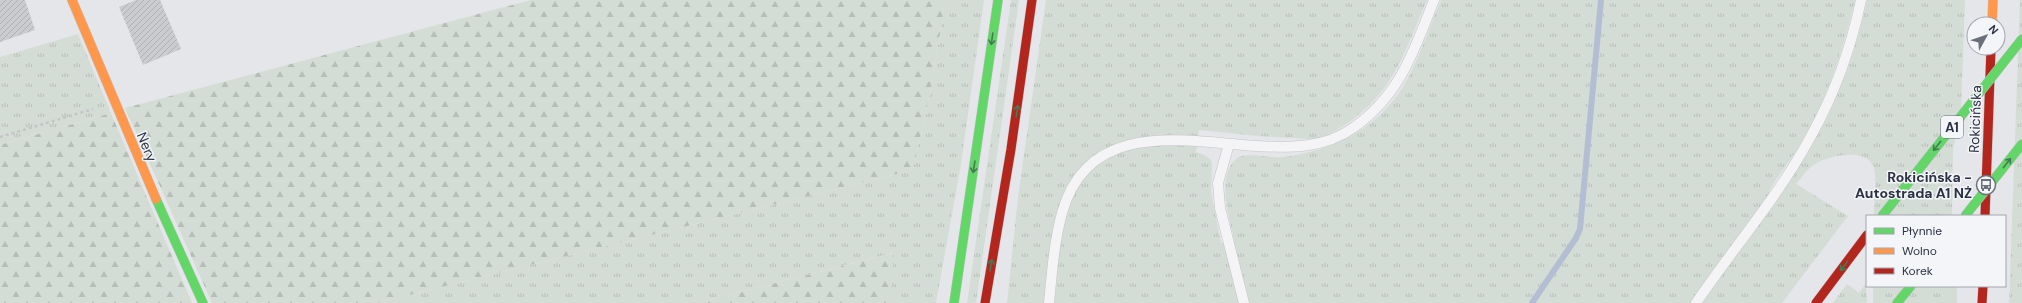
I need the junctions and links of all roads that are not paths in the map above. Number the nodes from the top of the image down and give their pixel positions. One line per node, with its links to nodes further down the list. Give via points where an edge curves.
1 (72, 0): 20 (main road, Nery, via 152,194)
2 (998, 0): 21 (main road, one-way to 21)
3 (1032, 0): 12 (main road, one-way to 3)
4 (1434, 0): 10 (lane, via 1410,60 1397,83 1380,105 1353,128 1325,142 1306,146)
5 (1861, 0): 25 (lane, via 1840,74 1812,136)
6 (1993, 0): 7 (main road)
7 (1992, 16)
8 (2022, 39): 13 (main road, A1, one-way to 13, bridge)
9 (1991, 56): 15 (main road, Rokicińska)
10 (1229, 144): 23 (lane, via 1142,141 1114,150 1095,161 1071,188 1062,213); 24 (lane, via 1218,183 1220,208)
11 (2022, 144): 14 (main road, one-way to 11, bridge)
12 (1011, 149): 19 (main road); 22 (main road, one-way to 12)
13 (1883, 215)
14 (1966, 215)
15 (1985, 215)
16 (1866, 236): 26 (main road, one-way to 26)
17 (1910, 287): 27 (main road)
18 (1983, 287): 28 (main road)
19 (998, 288)
20 (202, 303)
21 (953, 303)
22 (985, 303)
23 (1049, 303)
24 (1244, 303)
25 (1696, 303)
26 (1816, 303)
27 (1898, 303)
28 (1982, 303)

